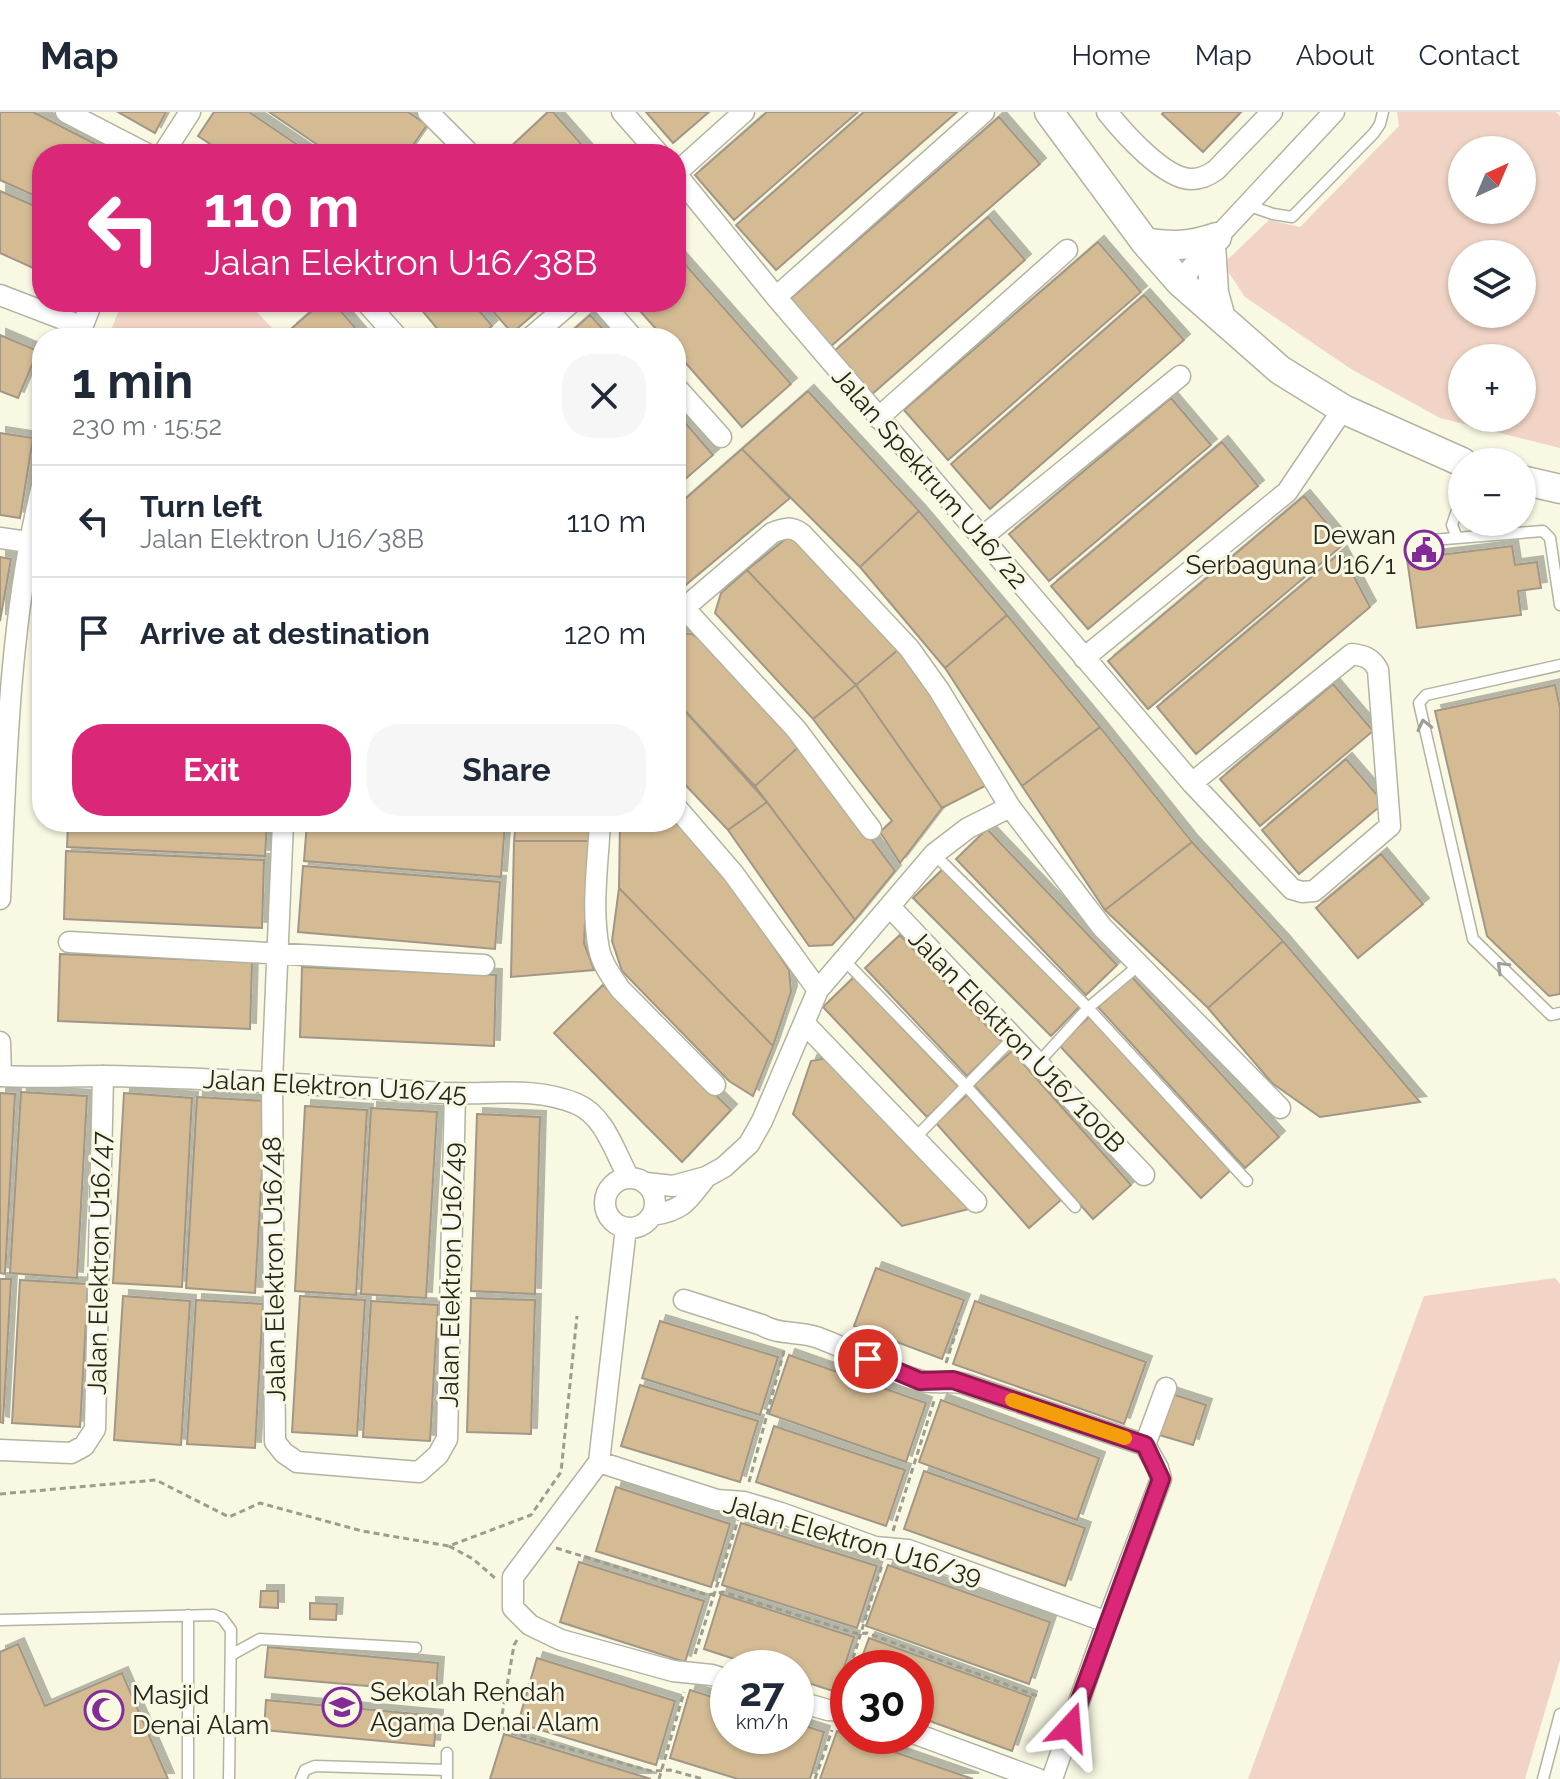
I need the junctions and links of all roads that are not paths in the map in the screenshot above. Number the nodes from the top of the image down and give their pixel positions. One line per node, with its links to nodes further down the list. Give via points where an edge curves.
1 (66, 112): 12 (street)
2 (190, 112): 13 (street)
3 (428, 112): 14 (street)
4 (622, 112): 15 (street)
5 (744, 112): 16 (street)
6 (984, 112): 24 (street)
7 (1049, 112): 20 (street)
8 (1107, 112): 9 (street, via 1164,168 1192,179 1216,170)
9 (1272, 112)
10 (1334, 112): 18 (street)
11 (1383, 112): 18 (lane, via 1374,133 1292,217)
12 (128, 144)
13 (169, 144)
14 (461, 144)
15 (650, 144)
16 (686, 165)
17 (686, 186): 24 (street, Jalan Spektrum U16/22)
18 (1247, 205): 19 (street)
19 (1214, 241): 20 (street, via 1186,246); 22 (street); 30 (street, via 1214,293)
20 (1145, 242): 22 (street)
21 (1067, 250): 38 (street)
22 (1180, 282): 30 (street)
23 (0, 295): 25 (street)
24 (776, 297): 38 (street, Jalan Spektrum U16/22)
25 (32, 310)
26 (37, 312): 31 (street)
27 (375, 312): 32 (street)
28 (560, 312): 33 (street)
29 (610, 312): 34 (street)
30 (1221, 318): 37 (street, via 1280,370)
31 (71, 328)
32 (389, 328)
33 (542, 328)
34 (624, 328)
35 (1180, 376): 45 (street)
36 (686, 398): 39 (street)
37 (1343, 409): 40 (street); 52 (street, via 1287,492)
38 (878, 418): 45 (street, Jalan Spektrum U16/22)
39 (721, 437)
40 (1448, 456)
41 (1536, 483): 42 (street)
42 (1560, 489)
43 (32, 526): 48 (street)
44 (0, 538): 48 (street)
45 (981, 538): 52 (street, Jalan Spektrum U16/22)
46 (1457, 538): 47 (lane); 49 (lane, via 1543,531 1550,538)
47 (1432, 540)
48 (28, 542): 54 (street)
49 (1560, 605)
50 (686, 606): 56 (street, via 772,533 795,529 909,648)
51 (686, 617): 58 (street, via 796,729)
52 (1084, 658): 55 (street, Jalan Spektrum U16/22)
53 (1560, 665): 71 (lane, one-way to 53, via 1551,1015 1473,939 1419,703 1426,695)
54 (4, 736): 62 (street)
55 (1192, 783): 55 (street, Jalan Spektrum U16/22, via 1292,889 1314,891 1390,826 1374,662 1352,654)
56 (1010, 807): 61 (street, via 968,828); 68 (street)
57 (686, 819): 69 (street, via 733,873)
58 (871, 829)
59 (283, 832): 65 (street, Jalan Elektron U16/48)
60 (599, 832): 79 (street, via 596,901 599,950 608,971)
61 (934, 854): 63 (street); 70 (lane)
62 (0, 899)
63 (890, 907): 66 (street); 73 (street, Jalan Elektron U16/100B)
64 (69, 942): 65 (street)
65 (277, 954): 67 (street); 78 (street, Jalan Elektron U16/48)
66 (844, 960): 69 (street); 80 (lane)
67 (484, 965)
68 (1138, 966): 70 (lane); 82 (street)
69 (818, 990): 72 (street)
70 (1088, 1008): 75 (lane); 87 (lane)
71 (1560, 1013)
72 (804, 1023): 83 (street); 85 (street, via 749,1144)
73 (1015, 1037): 75 (street, Jalan Elektron U16/100B); 80 (lane)
74 (0, 1042): 76 (street)
75 (1039, 1062): 84 (street, Jalan Elektron U16/100B)
76 (0, 1076): 77 (street, Jalan Elektron U16/45)
77 (103, 1076): 78 (street, Jalan Elektron U16/45); 95 (street, Jalan Elektron U16/47, via 95,1429 84,1446 71,1453)
78 (272, 1082): 81 (street, Jalan Elektron U16/45); 96 (street, Jalan Elektron U16/48, via 275,1442 297,1462 419,1472)
79 (715, 1085)
80 (967, 1087): 83 (lane); 89 (lane)
81 (455, 1093): 86 (street, Jalan Elektron U16/45, via 520,1091 581,1105); 96 (street, Jalan Elektron U16/49, via 447,1439)
82 (1280, 1108)
83 (915, 1138): 88 (street)
84 (1144, 1175)
85 (706, 1177): 86 (street, via 673,1186); 90 (street, via 687,1202)
86 (637, 1180): 90 (street, via 655,1194); 91 (street, via 621,1179 608,1190 605,1205 612,1220)
87 (1247, 1181)
88 (976, 1202)
89 (1075, 1207)
90 (653, 1215): 91 (street, via 641,1226)
91 (626, 1228): 97 (street)
92 (684, 1300): 94 (street, via 773,1332 815,1337 920,1381 965,1384)
93 (1166, 1388): 94 (street)
94 (1145, 1445): 100 (street, via 1161,1479)
95 (0, 1450)
96 (438, 1455)
97 (599, 1462): 100 (street, Jalan Elektron U16/39, via 717,1500 744,1502 875,1547 908,1550); 103 (street, via 513,1577 513,1608 530,1625 561,1640 673,1671)
98 (188, 1615): 99 (lane); 102 (lane, via 222,1618 231,1630); 109 (lane)
99 (0, 1620)
100 (1107, 1622): 114 (street)
101 (416, 1648): 102 (lane, via 260,1639)
102 (231, 1655): 110 (lane)
103 (710, 1675)
104 (1560, 1714): 115 (lane)
105 (934, 1741): 113 (street)
106 (447, 1753): 108 (lane)
107 (339, 1767): 108 (lane); 111 (lane, via 310,1767); 112 (lane)
108 (447, 1775)
109 (188, 1779)
110 (229, 1779)
111 (301, 1779)
112 (340, 1779)
113 (1038, 1779)
114 (1052, 1779)
115 (1543, 1779)

